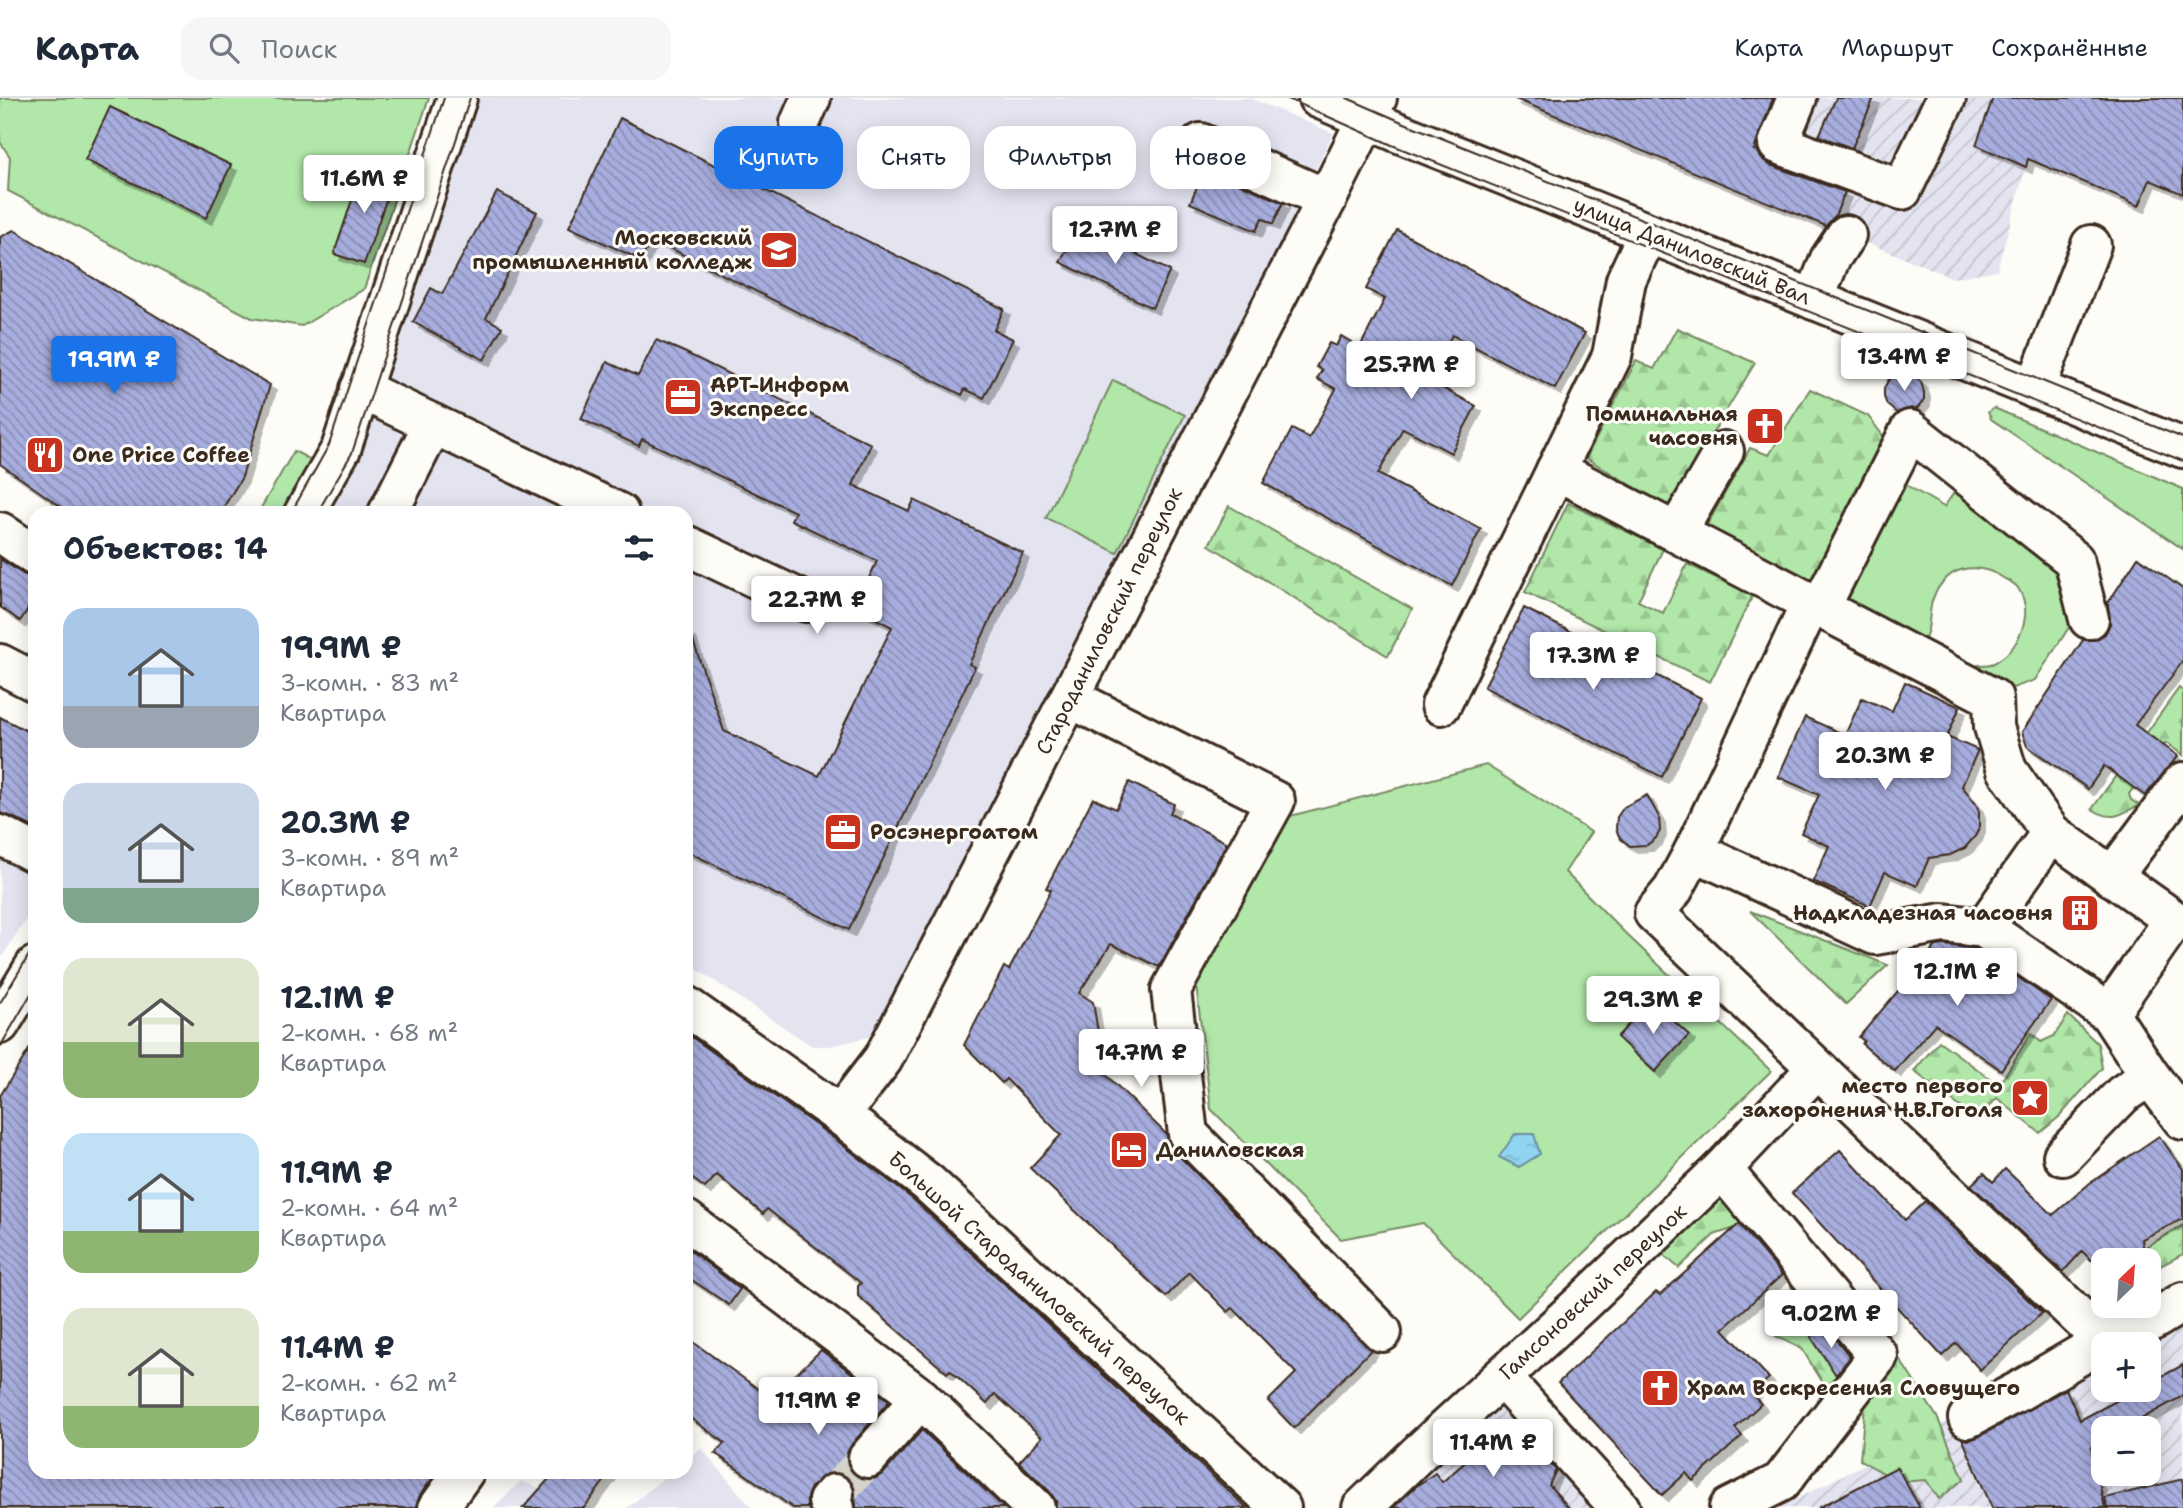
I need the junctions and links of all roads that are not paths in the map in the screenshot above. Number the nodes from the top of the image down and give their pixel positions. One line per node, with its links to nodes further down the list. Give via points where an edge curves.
1 (457, 98): 12 (street)
2 (1318, 98): 5 (street, улица Даниловский Вал)
3 (1797, 98): 4 (street, via 1778,144 1902,190)
4 (1946, 98)
5 (1372, 109): 7 (street, Староданиловский переулок); 8 (street, улица Даниловский Вал)
6 (1271, 174): 7 (street)
7 (1327, 199): 30 (street, Староданиловский переулок)
8 (1648, 233): 11 (street, улица Даниловский Вал); 17 (street, via 1626,280 1612,356)
9 (1846, 234): 11 (street)
10 (2091, 245): 13 (street)
11 (1814, 300): 13 (street, улица Даниловский Вал)
12 (360, 389): 14 (street); 18 (street, via 341,449)
13 (2035, 389): 15 (street, улица Даниловский Вал)
14 (433, 424): 19 (street); 20 (street)
15 (2183, 448)
16 (1724, 451): 22 (street)
17 (1556, 470): 22 (street); 31 (street)
18 (308, 506)
19 (392, 506)
20 (604, 506)
21 (0, 532): 24 (street)
22 (1677, 532): 26 (street)
23 (693, 548): 25 (street)
24 (28, 551)
25 (806, 601)
26 (1816, 606): 27 (street, via 1910,430 2074,561); 33 (street, via 1993,698 1994,727 2007,770); 36 (street, via 1764,736)
27 (2090, 619)
28 (0, 664): 29 (street)
29 (28, 678)
30 (1070, 698): 46 (street, Староданиловский переулок, via 883,1059); 52 (street, via 1281,790 1171,990 1188,1134)
31 (1441, 705)
32 (2183, 782): 37 (street)
33 (2050, 833): 37 (street); 39 (street)
34 (0, 835): 35 (street)
35 (28, 849)
36 (1694, 851): 39 (street, via 1875,935 1943,923); 44 (street, via 1654,913)
37 (2112, 877): 38 (street)
38 (2178, 920): 42 (street)
39 (1984, 928): 42 (street)
40 (28, 978): 43 (street)
41 (693, 1011): 46 (street, Большой Староданиловский переулок)
42 (2109, 1013): 45 (street)
43 (0, 1024)
44 (1816, 1069): 49 (street, Гамсоновский переулок); 53 (street, via 1860,1117)
45 (2150, 1076): 47 (street); 48 (street, via 2123,1094)
46 (840, 1115): 63 (street, Большой Староданиловский переулок, via 928,1182)
47 (2183, 1120)
48 (2063, 1156)
49 (1722, 1169): 56 (street, Гамсоновский переулок); 66 (street, via 1878,1356 1781,1482)
50 (693, 1225): 57 (street)
51 (2183, 1302): 54 (street)
52 (1382, 1332)
53 (2094, 1332)
54 (2126, 1332)
55 (2091, 1349): 58 (street)
56 (1502, 1378): 64 (street, Гамсоновский переулок, via 1411,1442); 65 (street)
57 (921, 1398): 59 (street); 62 (street)
58 (1968, 1418)
59 (868, 1458)
60 (459, 1479): 61 (street)
61 (439, 1508)
62 (1035, 1508)
63 (1281, 1508)
64 (1362, 1508)
65 (1620, 1508)
66 (1729, 1508)

